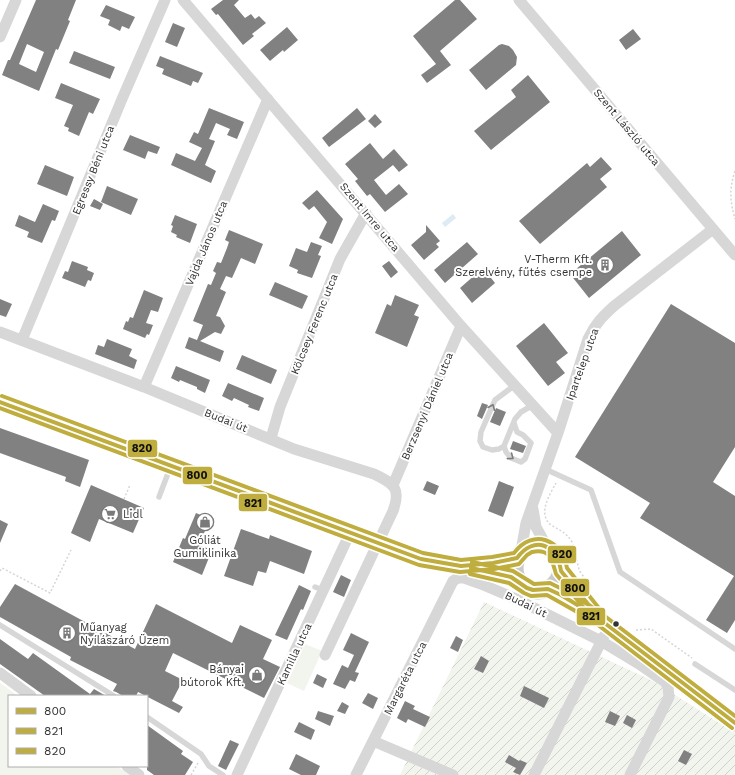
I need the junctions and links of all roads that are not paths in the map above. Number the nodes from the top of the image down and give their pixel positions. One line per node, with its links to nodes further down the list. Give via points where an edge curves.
1 (16, 0): 5 (street)
2 (165, 0): 12 (street, Egressy Béni utca)
3 (183, 0): 6 (street, Szent Imre utca)
4 (519, 0): 8 (street, Szent László utca)
5 (0, 37)
6 (268, 99): 7 (street, Szent Imre utca); 14 (street, Vajda János utca)
7 (366, 212): 10 (street, Szent Imre utca); 19 (street, Kölcsey Ferenc utca, via 340,259 280,407)
8 (713, 229): 9 (street, Szent László utca); 18 (street, Ipartelep utca, via 614,306 593,327)
9 (735, 255)
10 (461, 326): 13 (street, Szent Imre utca); 23 (street, Berzsenyi Dániel utca)
11 (0, 332): 12 (street, Budai út)
12 (22, 340): 14 (street, Budai út)
13 (515, 385): 16 (street, Szent Imre utca); 20 (lane, one-way to 13, via 492,450 483,447 480,441 481,432 495,400)
14 (144, 387): 19 (street, Budai út)
15 (0, 402): 21 (main road)
16 (533, 405): 17 (lane, via 521,412); 18 (street, Szent Imre utca)
17 (514, 423): 20 (lane); 20 (lane, one-way to 17, via 511,458 520,462 525,459 531,443 517,432)
18 (558, 433): 22 (street, Ipartelep utca)
19 (271, 438): 23 (street, Budai út, via 316,456 374,474)
20 (504, 446)
21 (171, 466): 24 (lane); 26 (main road)
22 (545, 469): 25 (street, Ipartelep utca); 37 (lane, via 591,490 620,572)
23 (394, 485): 27 (street, via 397,497 395,505)
24 (159, 497)
25 (534, 501): 28 (street, via 536,528); 29 (street, Ipartelep utca)
26 (350, 533): 27 (main road); 50 (street, Kamilla utca, via 319,589)
27 (378, 543): 30 (main road, via 421,559); 38 (street)
28 (547, 546): 29 (main road, via 531,546); 31 (main road, via 557,554)
29 (519, 555): 30 (main road, via 493,563); 32 (main road, via 515,572)
30 (462, 566): 32 (main road)
31 (561, 570): 34 (main road, via 559,578); 36 (main road)
32 (518, 580): 34 (main road, via 532,590)
33 (453, 581): 36 (street, Budai út, via 464,578); 46 (street, Margaréta utca)
34 (548, 589): 36 (main road, via 568,599)
35 (0, 625): 43 (lane)
36 (604, 630): 45 (main road, Budai út); 53 (street); 54 (street, Budai út, via 638,664 664,682 668,688 669,697)
37 (735, 649)
38 (324, 655)
39 (695, 664): 41 (lane)
40 (0, 673): 42 (street)
41 (735, 690)
42 (30, 695)
43 (112, 695)
44 (148, 718): 49 (lane, via 201,754 209,766)
45 (735, 723)
46 (373, 741): 51 (street, Margaréta utca); 52 (street)
47 (128, 767): 48 (street)
48 (139, 775)
49 (223, 775)
50 (237, 775)
51 (356, 775)
52 (453, 775)
53 (534, 775)
54 (630, 775)

